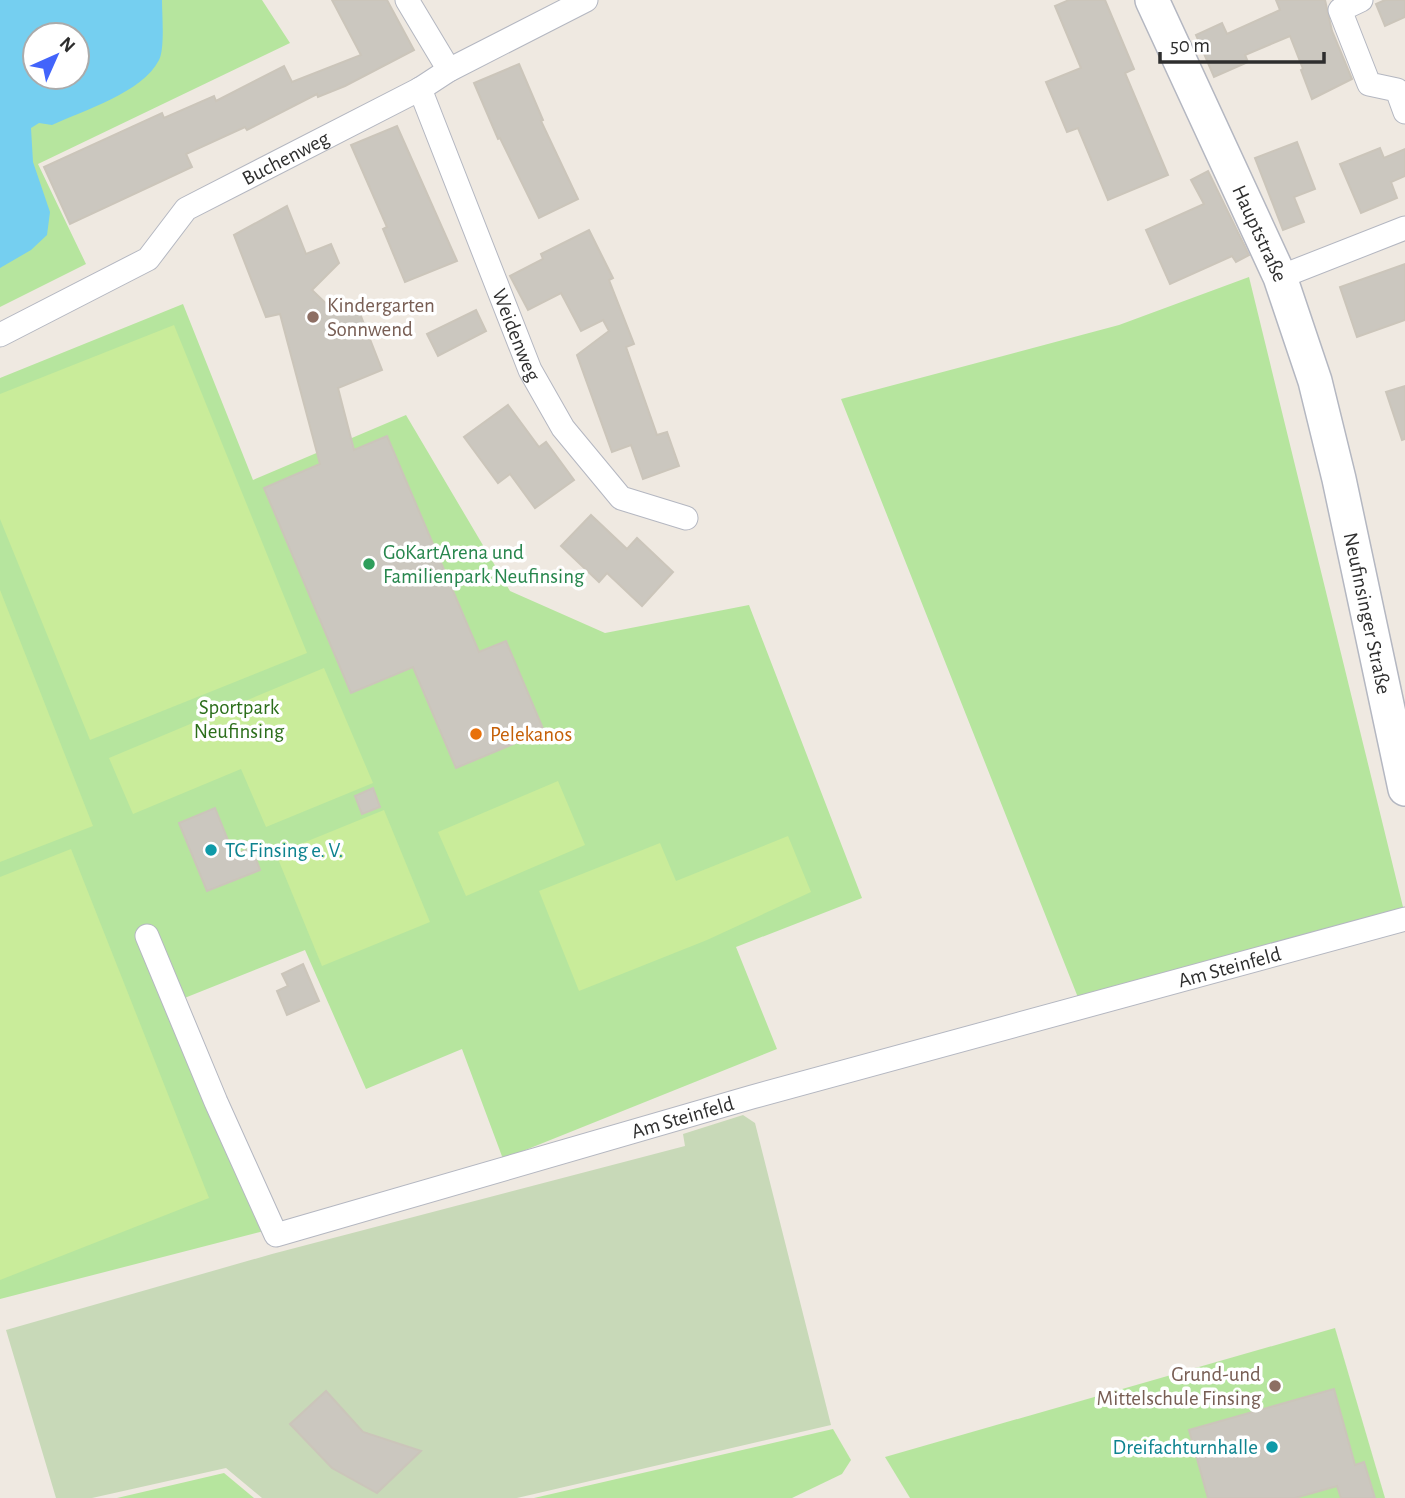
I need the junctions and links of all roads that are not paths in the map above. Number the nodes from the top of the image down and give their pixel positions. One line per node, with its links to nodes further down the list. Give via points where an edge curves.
1 (407, 0): 5 (street)
2 (1152, 0): 9 (street, Hauptstraße)
3 (1361, 0): 7 (street, via 1340,10 1369,84 1397,90)
4 (580, 1): 5 (street, Buchenweg)
5 (449, 71): 6 (street, Buchenweg)
6 (420, 89): 10 (street, Buchenweg, via 187,209 148,259); 12 (street, Weidenweg, via 530,370 563,428 621,498)
7 (1405, 112)
8 (1405, 228): 9 (street)
9 (1280, 277): 11 (street, Hauptstraße, via 1315,381)
10 (0, 335)
11 (1339, 479): 13 (street, Neufinsinger Straße)
12 (686, 518)
13 (1405, 789)
14 (1405, 919): 15 (street, Am Steinfeld, via 752,1097 276,1235)
15 (147, 936)

